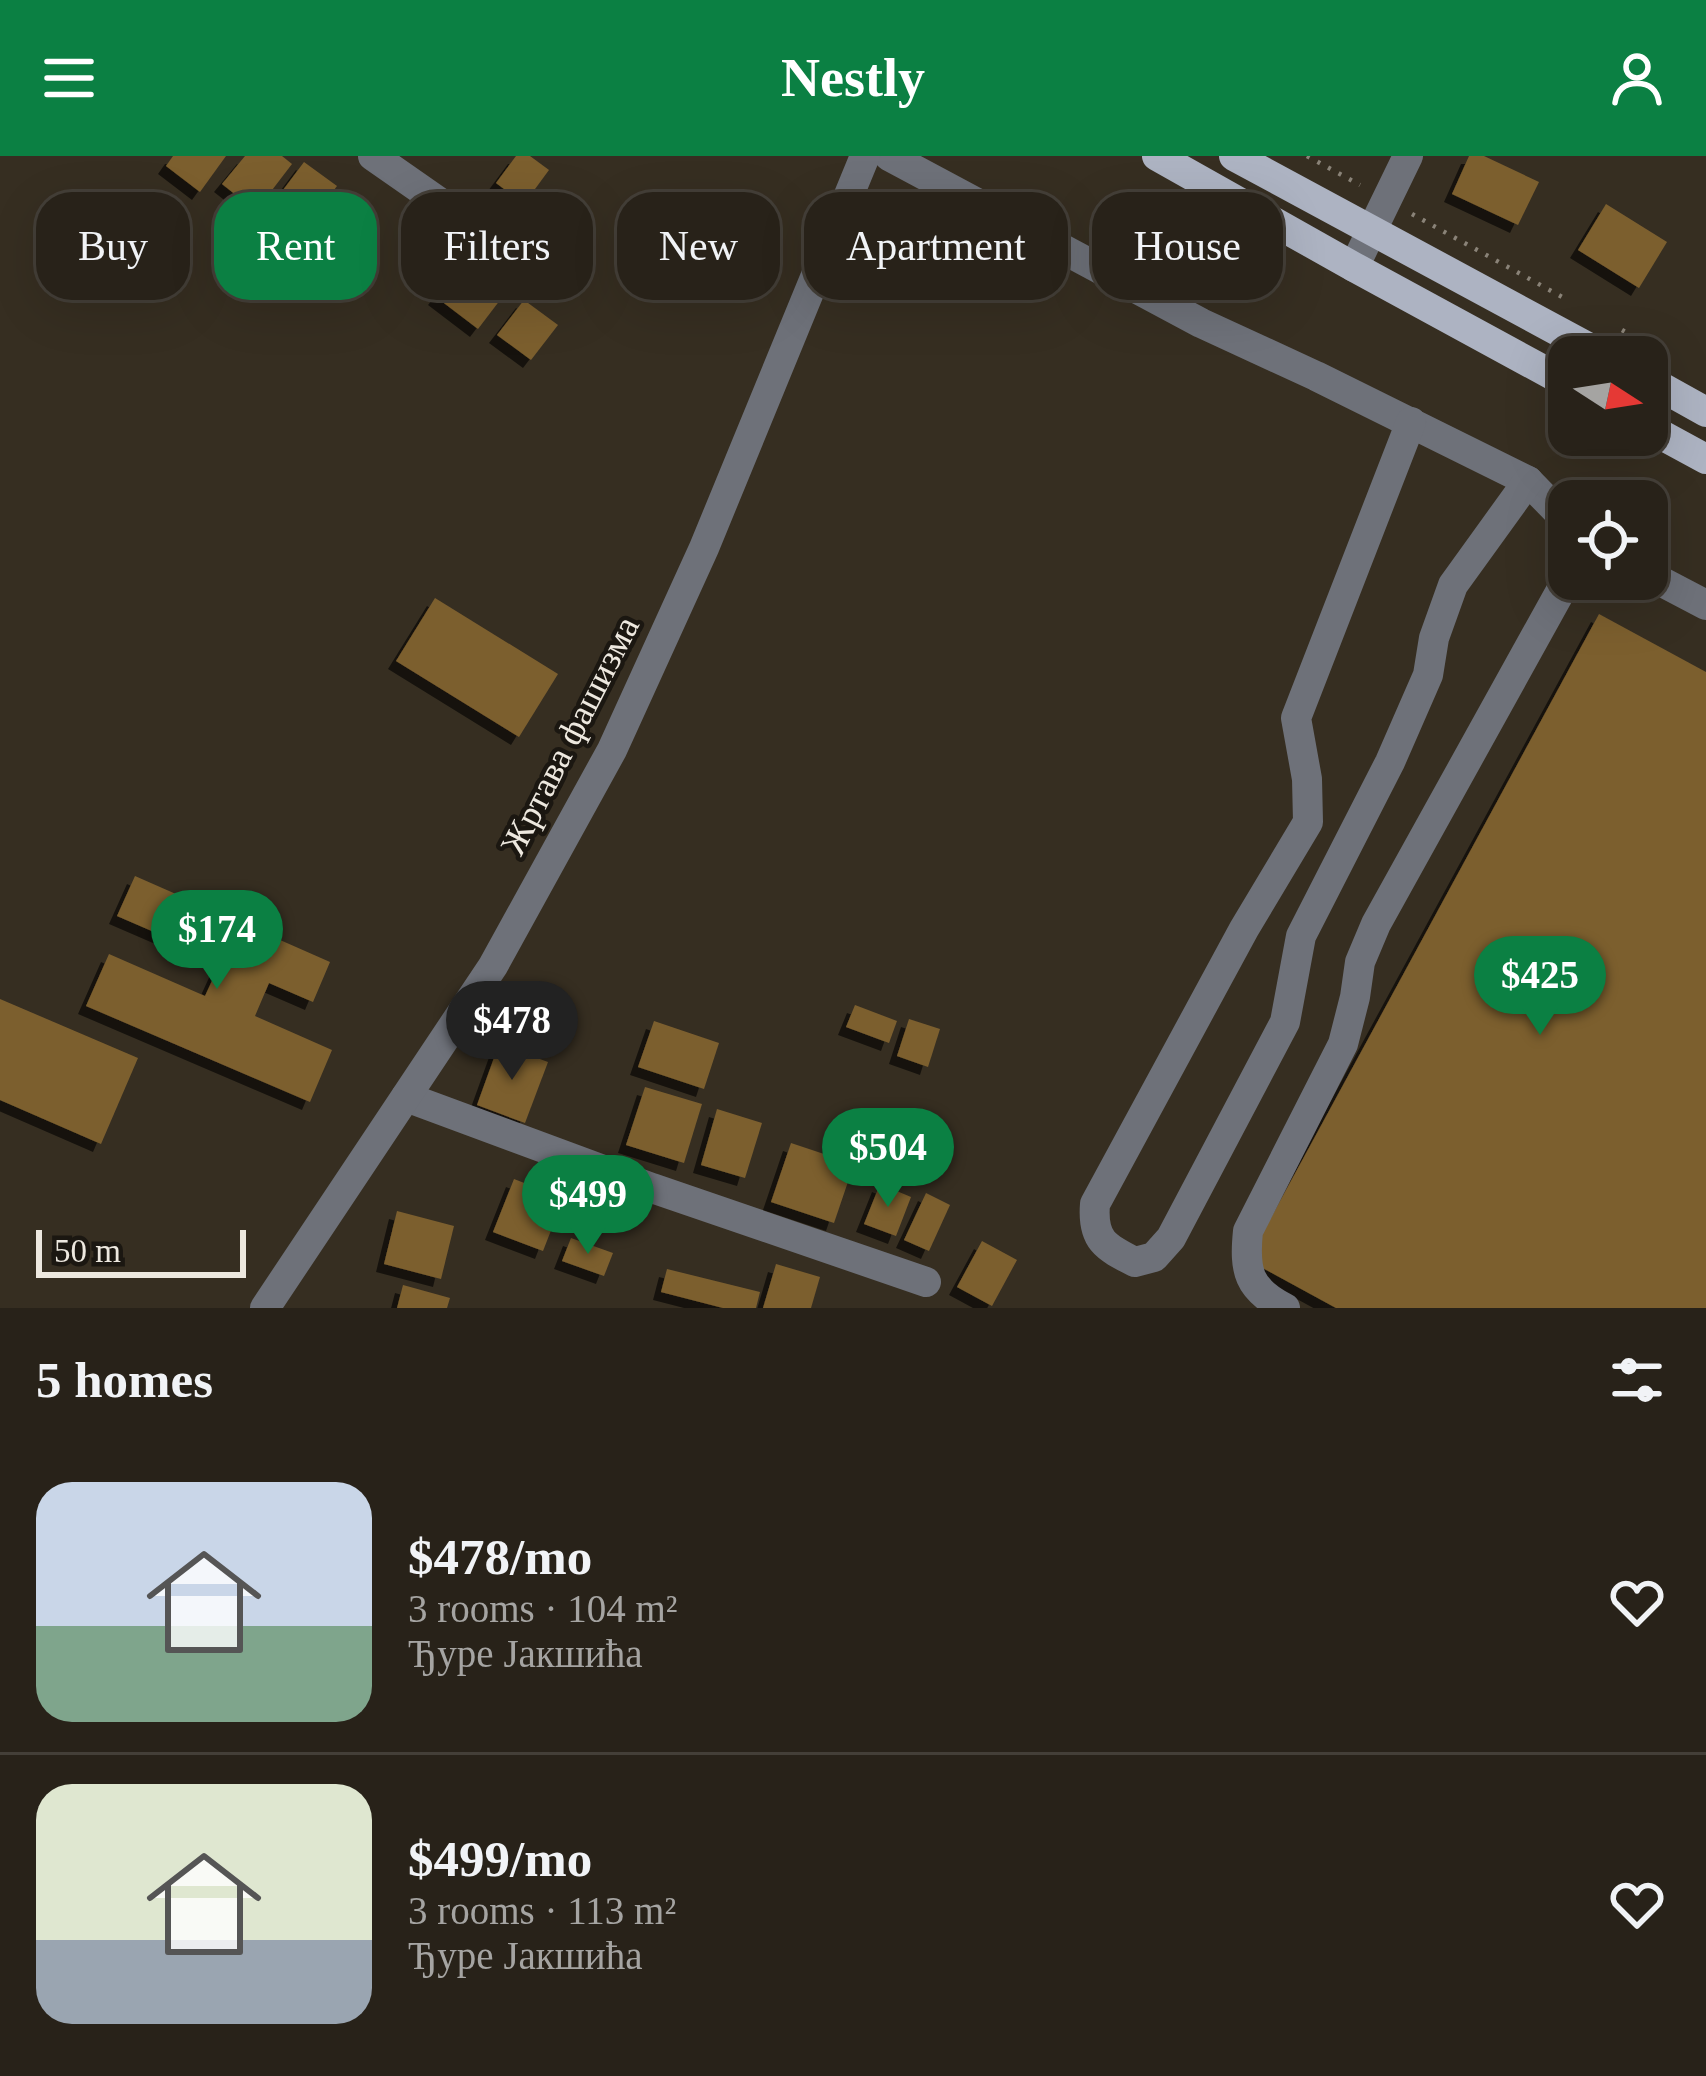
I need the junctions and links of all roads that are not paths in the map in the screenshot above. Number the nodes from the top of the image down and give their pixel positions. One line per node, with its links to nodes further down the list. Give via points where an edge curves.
1 (373, 156): 7 (street)
2 (865, 156): 22 (street, Жртава фашизма, via 612,750 493,966)
3 (889, 156): 14 (street, via 1201,322)
4 (1156, 156): 9 (main road)
5 (1234, 156): 8 (main road)
6 (1408, 156): 8 (street)
7 (425, 192)
8 (1372, 230): 9 (street); 10 (main road)
9 (1354, 267): 11 (main road)
10 (1567, 336)
11 (1548, 373)
12 (1668, 377): 13 (main road)
13 (1706, 412)
14 (1411, 422): 17 (street); 17 (street, via 1296,718 1308,822 1095,1204 1099,1238 1112,1251 1136,1262 1154,1257 1171,1238 1285,1022 1300,936 1428,675 1453,585)
15 (1668, 438): 16 (main road)
16 (1706, 459)
17 (1528, 482): 18 (street)
18 (1548, 502)
19 (1668, 585): 21 (street)
20 (1556, 600): 25 (street, via 1376,924 1343,1044 1248,1231 1251,1280)
21 (1706, 605)
22 (406, 1097): 23 (street); 24 (street, Жртава фашизма)
23 (926, 1282)
24 (266, 1308)
25 (1285, 1308)

